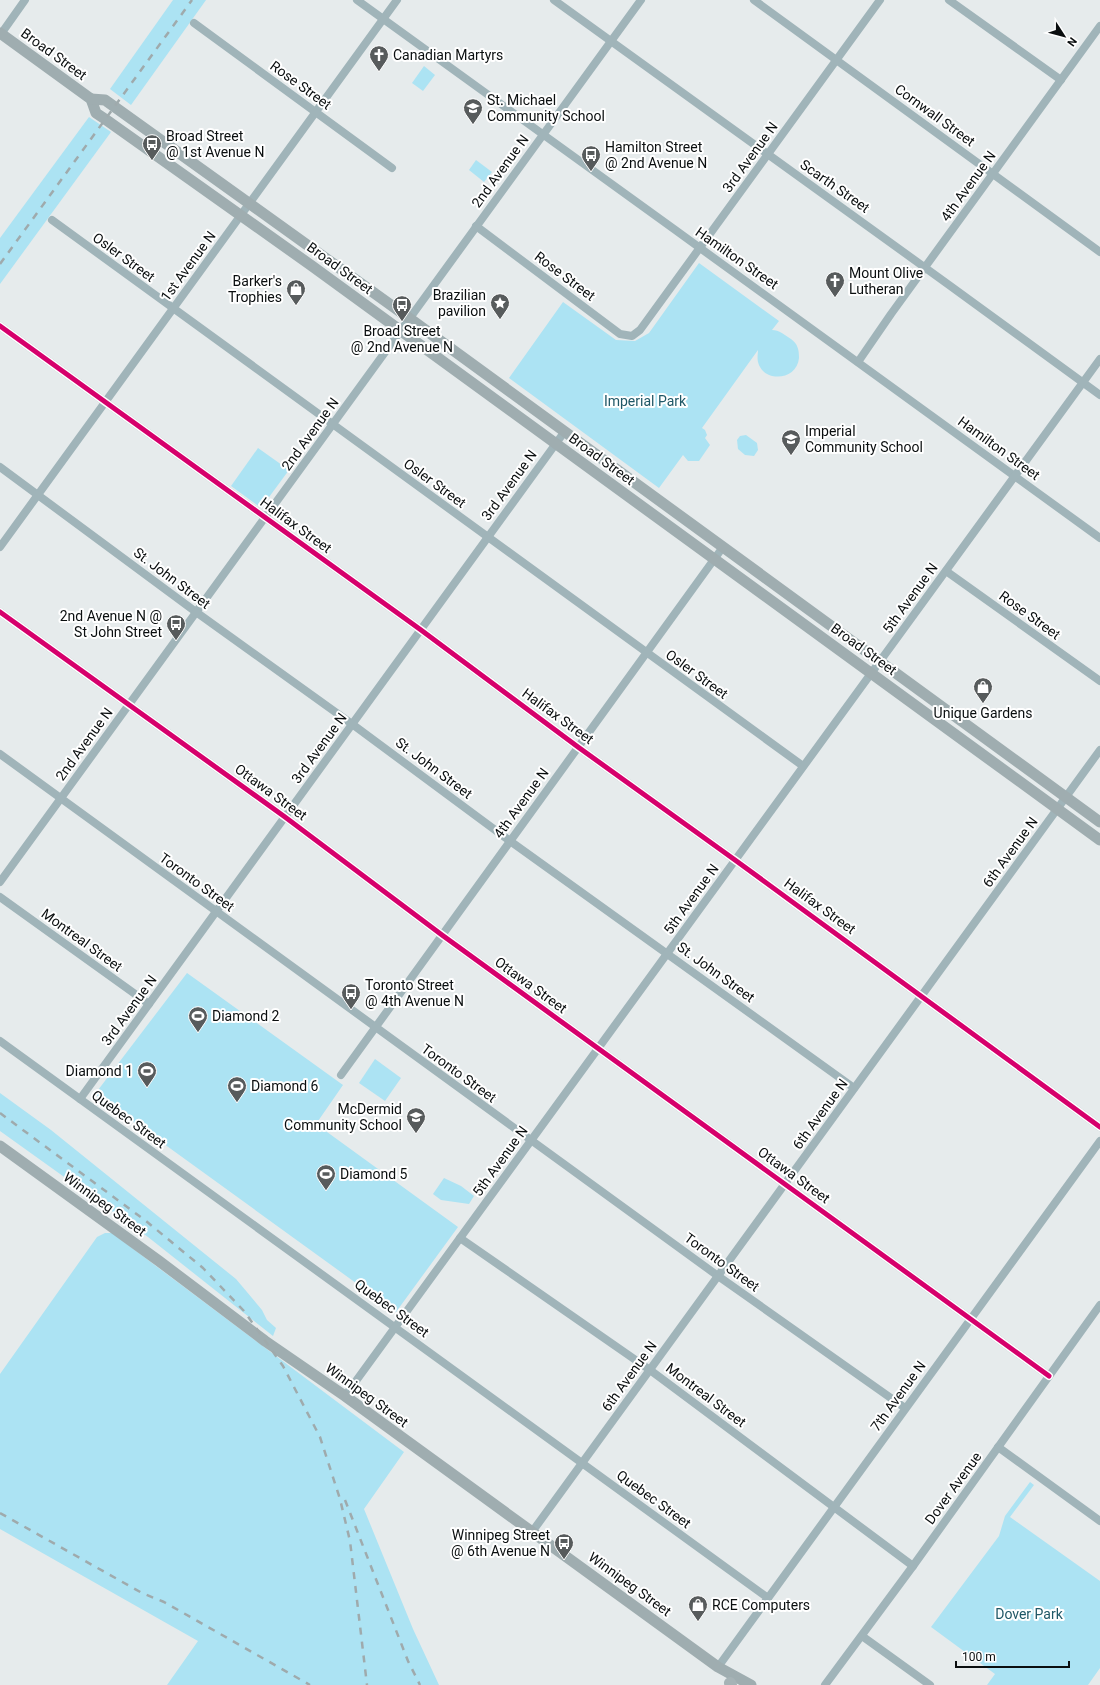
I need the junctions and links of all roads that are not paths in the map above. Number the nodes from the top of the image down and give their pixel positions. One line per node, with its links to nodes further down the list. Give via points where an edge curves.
1 (25, 0): 12 (street)
2 (357, 0): 9 (street, Hamilton Street)
3 (397, 0): 9 (street, 1st Avenue N)
4 (554, 0): 13 (street, Scarth Street)
5 (641, 0): 13 (street, 2nd Avenue N)
6 (754, 0): 14 (street, Cornwall Street)
7 (880, 0): 14 (street, 3rd Avenue N)
8 (949, 0): 15 (street)
9 (383, 19): 17 (street, 1st Avenue N); 18 (street, Hamilton Street)
10 (194, 23): 17 (street, Rose Street)
11 (1100, 26): 15 (street, 4th Avenue N)
12 (0, 33): 16 (main road, Broad Street)
13 (610, 41): 18 (street, 2nd Avenue N); 19 (street, Scarth Street)
14 (836, 60): 19 (street, 3rd Avenue N); 21 (street, Cornwall Street)
15 (1061, 80): 21 (street, 4th Avenue N)
16 (90, 99): 22 (main road, Broad Street, via 105,100); 23 (main road, Broad Street, via 96,113)
17 (316, 112): 20 (street, Rose Street); 22 (street, 1st Avenue N)
18 (543, 134): 25 (street, 2nd Avenue N); 26 (street, Hamilton Street)
19 (768, 155): 26 (street, 3rd Avenue N); 28 (street, Scarth Street)
20 (392, 168)
21 (993, 174): 27 (street, Cornwall Street); 28 (street, 4th Avenue N)
22 (250, 203): 23 (street, 1st Avenue N); 30 (main road, Broad Street)
23 (241, 215): 29 (street, 1st Avenue N); 32 (main road, Broad Street)
24 (52, 220): 29 (street, Osler Street)
25 (476, 226): 30 (street, 2nd Avenue N); 33 (street, Rose Street, via 620,334 632,336)
26 (700, 248): 33 (street, 3rd Avenue N); 35 (street, Hamilton Street)
27 (1100, 252)
28 (926, 266): 35 (street, 4th Avenue N); 36 (street, Scarth Street)
29 (173, 309): 38 (street, 1st Avenue N); 39 (street, Osler Street)
30 (409, 318): 32 (street, 2nd Avenue N); 40 (main road, Broad Street)
31 (0, 326): 38 (street, Halifax Street)
32 (400, 330): 39 (street, 2nd Avenue N); 41 (main road, Broad Street)
33 (640, 330)
34 (1100, 358): 36 (street, 5th Avenue N)
35 (858, 362): 43 (street, Hamilton Street)
36 (1083, 382): 37 (street, Scarth Street); 43 (street, 5th Avenue N)
37 (1100, 395)
38 (105, 402): 44 (street, 1st Avenue N); 45 (street, Halifax Street)
39 (333, 425): 45 (street, 2nd Avenue N); 46 (street, Osler Street)
40 (565, 431): 41 (street, 3rd Avenue N); 49 (main road, Broad Street)
41 (556, 444): 46 (street, 3rd Avenue N); 50 (main road, Broad Street)
42 (0, 467): 44 (street, St. John Street)
43 (1015, 476): 47 (street, Hamilton Street); 51 (street, 5th Avenue N)
44 (38, 494): 48 (street, 1st Avenue N); 53 (street, St. John Street)
45 (265, 518): 53 (street, 2nd Avenue N); 54 (street, Halifax Street)
46 (488, 537): 54 (street, 3rd Avenue N); 55 (street, Osler Street)
47 (1100, 538)
48 (0, 547)
49 (723, 547): 50 (street, 4th Avenue N); 56 (main road, Broad Street)
50 (714, 559): 55 (street, 4th Avenue N); 57 (main road, Broad Street)
51 (946, 570): 56 (street, 5th Avenue N); 58 (street, Rose Street)
52 (0, 612): 59 (street, Ottawa Street)
53 (196, 612): 59 (street, 2nd Avenue N); 60 (street, St. John Street)
54 (421, 630): 60 (street, 3rd Avenue N); 61 (street, Halifax Street)
55 (646, 653): 61 (street, 4th Avenue N); 64 (street, Osler Street)
56 (880, 661): 57 (street, 5th Avenue N); 65 (main road, Broad Street)
57 (871, 673): 64 (street, 5th Avenue N); 67 (main road, Broad Street)
58 (1100, 681)
59 (129, 704): 66 (street, 2nd Avenue N); 68 (street, Ottawa Street)
60 (352, 724): 68 (street, 3rd Avenue N); 71 (street, St. John Street)
61 (578, 747): 71 (street, 4th Avenue N); 72 (street, Halifax Street)
62 (1100, 750): 65 (street, 6th Avenue N)
63 (0, 754): 66 (street, Toronto Street)
64 (803, 766): 72 (street, 5th Avenue N)
65 (1066, 797): 67 (street, 6th Avenue N); 69 (main road, Broad Street)
66 (61, 798): 73 (street, 2nd Avenue N); 75 (street, Toronto Street)
67 (1057, 809): 70 (main road, Broad Street); 78 (street, 6th Avenue N)
68 (285, 817): 75 (street, 3rd Avenue N); 76 (street, Ottawa Street)
69 (1100, 822)
70 (1100, 840)
71 (510, 841): 76 (street, 4th Avenue N); 77 (street, St. John Street)
72 (735, 860): 77 (street, 5th Avenue N); 78 (street, Halifax Street)
73 (0, 882)
74 (0, 897): 79 (street, Montreal Street)
75 (216, 912): 79 (street, 3rd Avenue N); 80 (street, Toronto Street)
76 (442, 935): 80 (street, 4th Avenue N); 82 (street, Ottawa Street)
77 (668, 953): 82 (street, 5th Avenue N); 84 (street, St. John Street)
78 (921, 996): 84 (street, 6th Avenue N); 86 (street, Halifax Street)
79 (149, 1004): 85 (street, 3rd Avenue N)
80 (375, 1028): 83 (street, 4th Avenue N); 88 (street, Toronto Street)
81 (0, 1041): 85 (street, Quebec Street)
82 (598, 1048): 88 (street, 5th Avenue N); 90 (street, Ottawa Street)
83 (341, 1075)
84 (854, 1088): 90 (street, 6th Avenue N)
85 (80, 1099): 95 (street, Quebec Street)
86 (1100, 1127)
87 (1100, 1140): 94 (street, 7th Avenue N)
88 (531, 1141): 91 (street, 5th Avenue N); 92 (street, Toronto Street)
89 (0, 1146): 98 (main road, Winnipeg Street, via 265,1341)
90 (785, 1183): 92 (street, 6th Avenue N); 94 (street, Ottawa Street)
91 (460, 1238): 95 (street, 5th Avenue N); 96 (street, Montreal Street)
92 (718, 1276): 96 (street, 6th Avenue N); 99 (street, Toronto Street)
93 (1100, 1305): 97 (street, Dover Avenue)
94 (971, 1318): 97 (street, Ottawa Street); 99 (street, 7th Avenue N)
95 (396, 1327): 98 (street, 5th Avenue N); 101 (street, Quebec Street)
96 (650, 1370): 101 (street, 6th Avenue N); 102 (street, Montreal Street)
97 (1049, 1376): 100 (street, Dover Avenue)
98 (345, 1396): 104 (main road, Winnipeg Street)
99 (905, 1408): 102 (street, 7th Avenue N)
100 (998, 1447): 103 (street); 105 (street, Dover Avenue)
101 (582, 1464): 104 (street, 6th Avenue N); 106 (street, Quebec Street)
102 (834, 1506): 105 (street, Montreal Street); 106 (street, 7th Avenue N)
103 (1100, 1521)
104 (532, 1532): 108 (main road, Winnipeg Street)
105 (913, 1566): 107 (street, Dover Avenue)
106 (768, 1598): 108 (street, 7th Avenue N)
107 (862, 1636): 111 (street, Dover Avenue); 112 (street)
108 (718, 1667): 109 (main road, Winnipeg Street); 110 (main road, Winnipeg Street)
109 (731, 1684)
110 (751, 1685)
111 (825, 1685)
112 (930, 1685)

